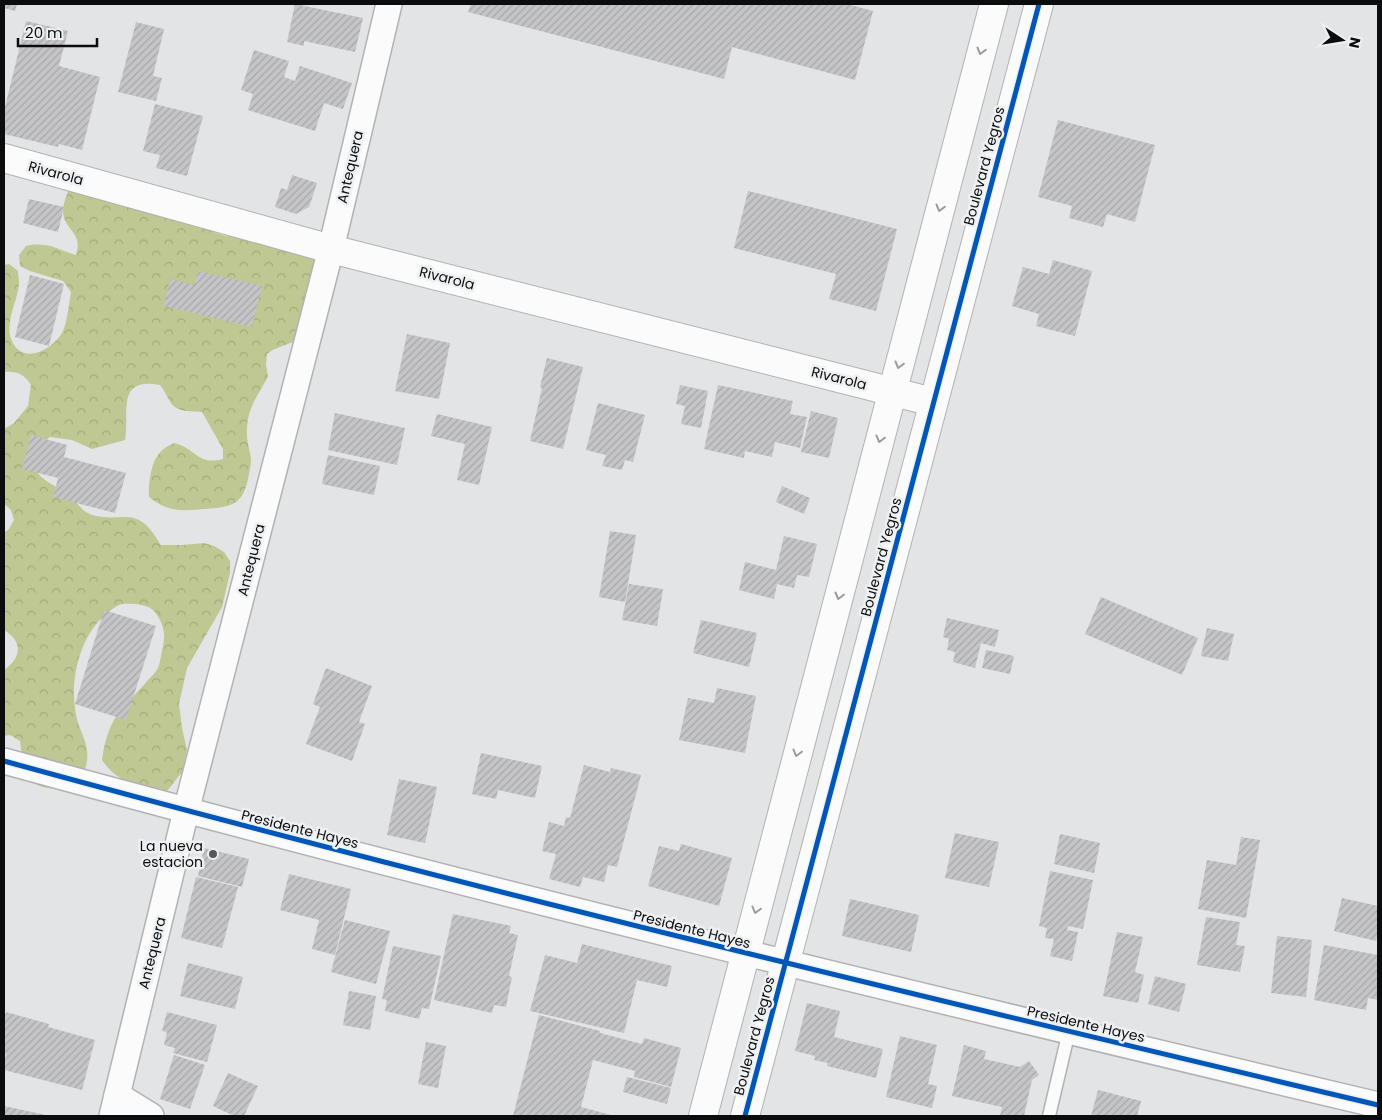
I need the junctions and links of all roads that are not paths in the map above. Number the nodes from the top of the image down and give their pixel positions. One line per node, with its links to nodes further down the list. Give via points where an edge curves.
1 (389, 4): 5 (street, Antequera)
2 (994, 4): 6 (street, Boulevard Yegros, one-way to 6)
3 (1039, 4): 7 (street, Boulevard Yegros)
4 (4, 158): 5 (street, Rivarola)
5 (331, 249): 6 (street, Rivarola); 9 (street, Antequera)
6 (892, 392): 7 (street, Rivarola); 10 (street, Boulevard Yegros, one-way to 10)
7 (933, 402): 11 (street, Boulevard Yegros)
8 (4, 761): 9 (street, Presidente Hayes)
9 (186, 811): 10 (street, Presidente Hayes); 14 (street, Antequera)
10 (745, 954): 11 (street, Presidente Hayes); 16 (street, Boulevard Yegros)
11 (785, 964): 12 (street, Presidente Hayes); 17 (street, Boulevard Yegros)
12 (1069, 1031): 13 (street, Presidente Hayes); 18 (lane)
13 (1378, 1105)
14 (114, 1106): 15 (street)
15 (151, 1116)
16 (703, 1116)
17 (744, 1116)
18 (1049, 1116)

